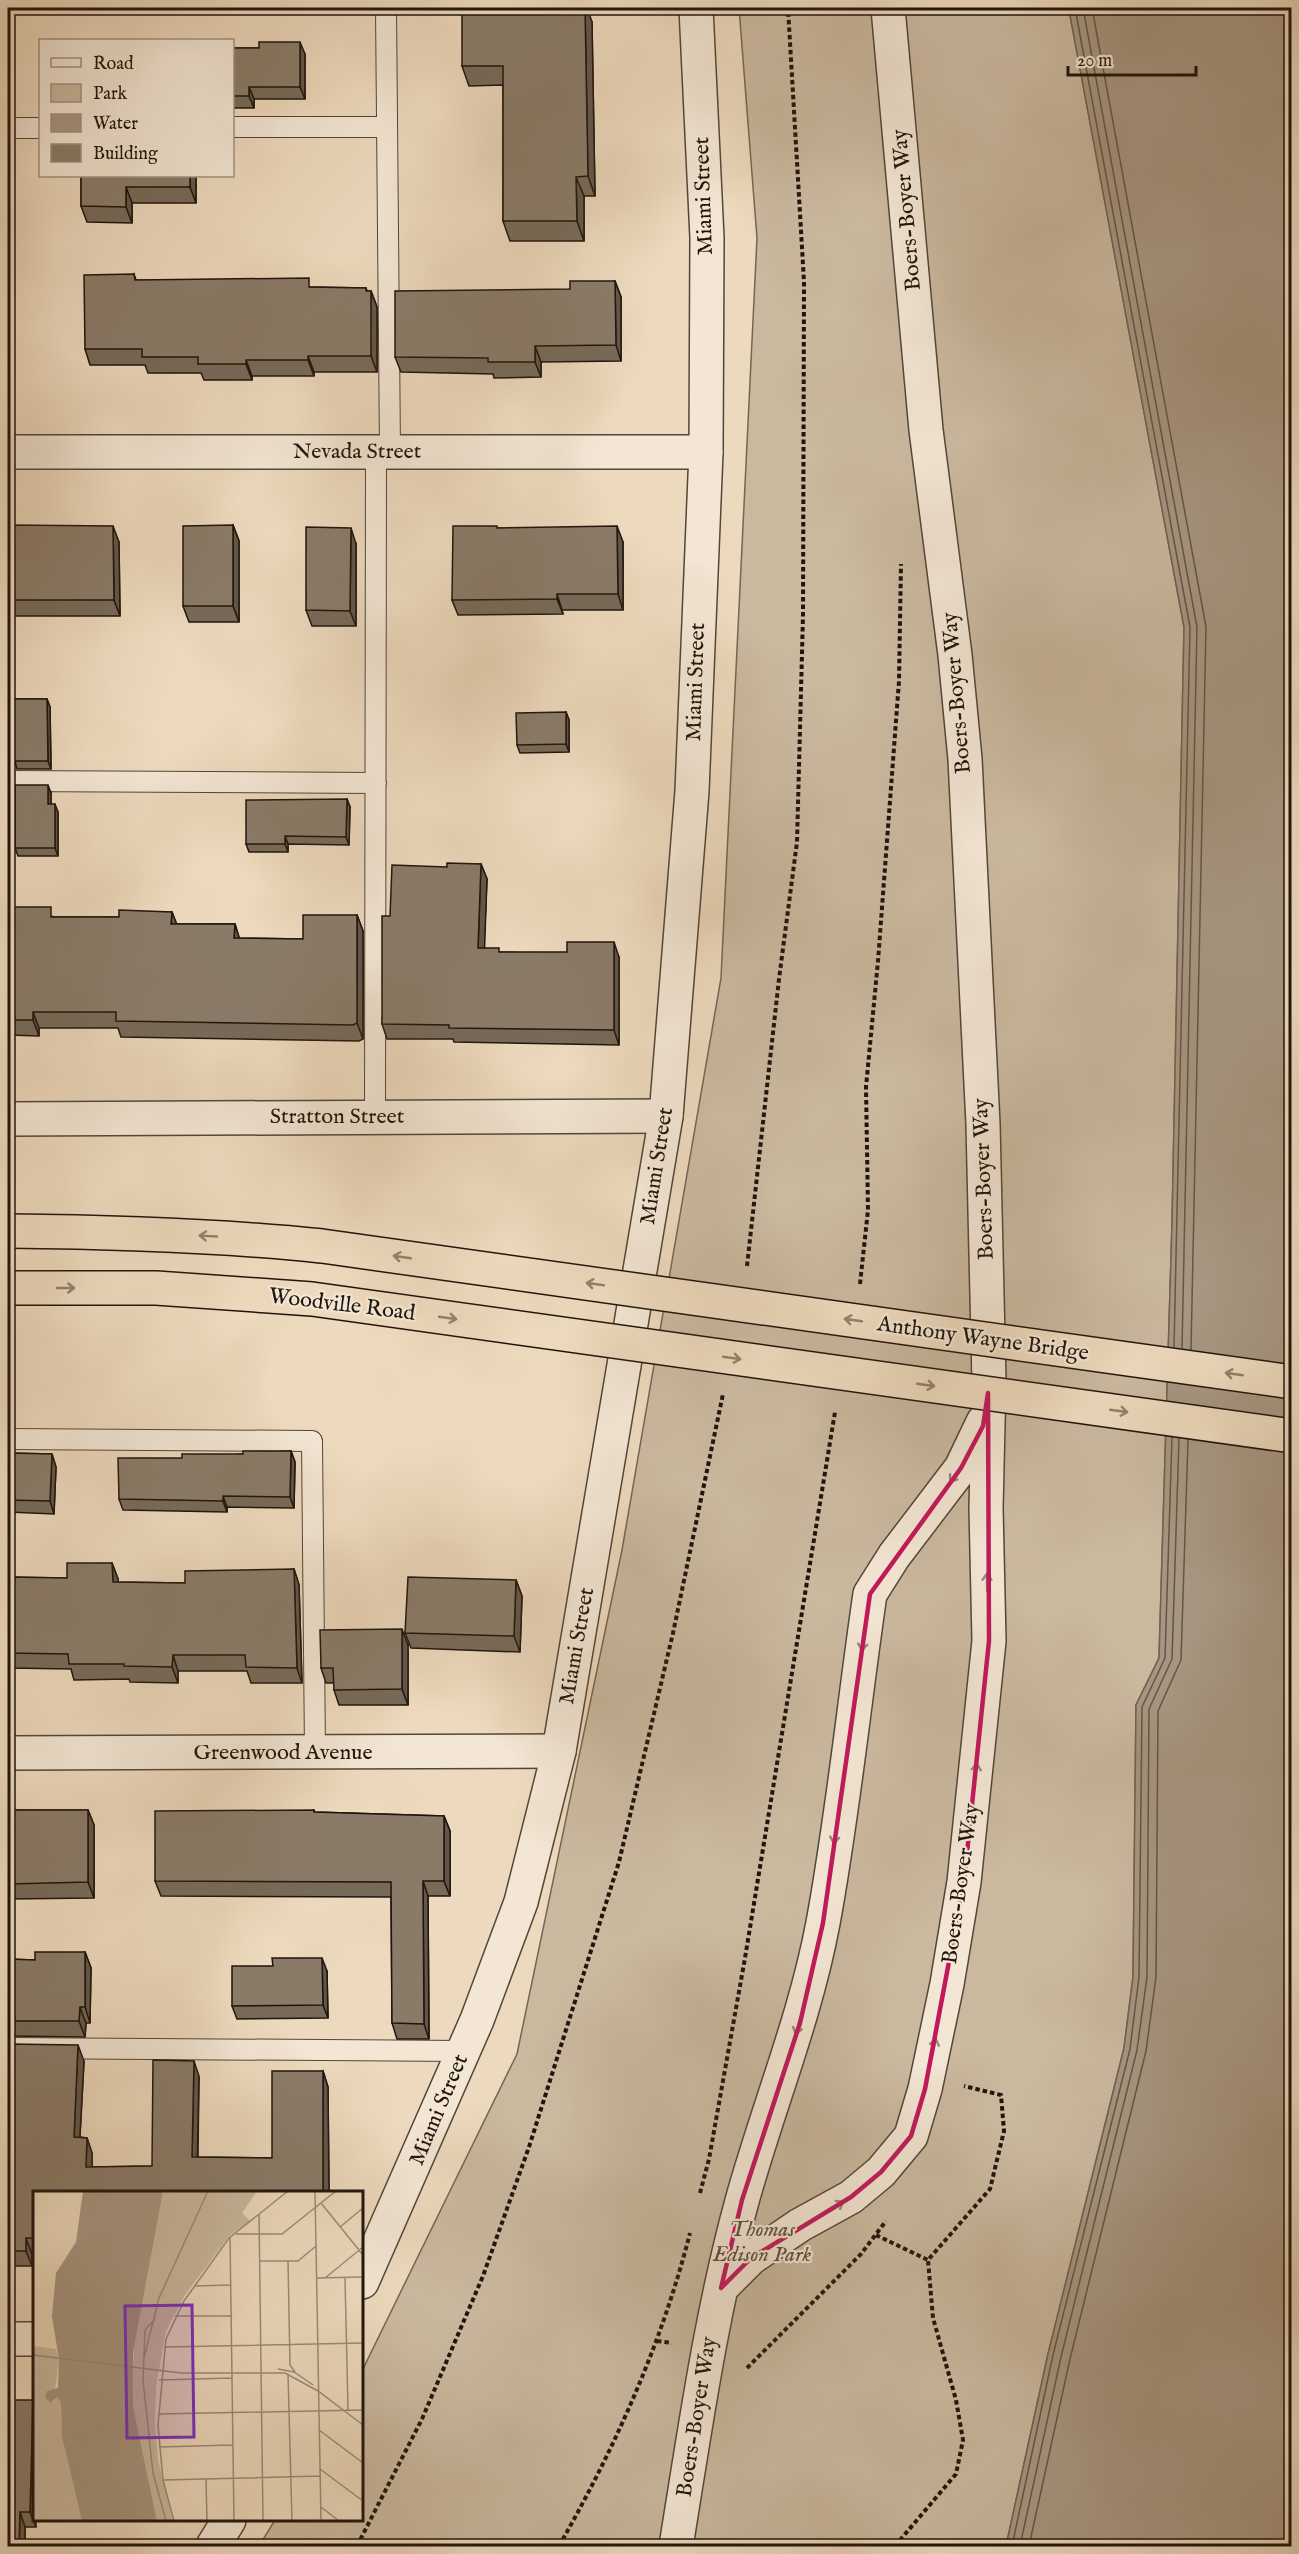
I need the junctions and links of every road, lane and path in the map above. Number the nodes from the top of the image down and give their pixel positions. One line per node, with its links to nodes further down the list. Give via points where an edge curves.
1 (386, 8): 5 (lane)
2 (696, 8): 10 (street, Miami Street, via 707,238)
3 (888, 8): 18 (street, Boers-Boyer Way, via 926,430 964,759 982,1090)
4 (234, 127): 5 (lane)
5 (385, 127): 9 (lane)
6 (8, 128): 7 (lane)
7 (39, 128)
8 (8, 452): 9 (street, Nevada Street)
9 (383, 452): 10 (street, Nevada Street); 12 (lane)
10 (706, 452): 13 (street, Miami Street, via 692,791)
11 (8, 781): 12 (lane)
12 (376, 783): 14 (lane)
13 (666, 1116): 14 (street, Stratton Street); 22 (street, Miami Street)
14 (375, 1117): 15 (street, Stratton Street)
15 (8, 1119)
16 (8, 1231): 19 (main road, Anthony Wayne Bridge, one-way to 16, bridge, via 398,1256 243,1238)
17 (8, 1288): 20 (main road, Woodville Road, one-way to 20, bridge, via 156,1288 312,1299)
18 (989, 1382): 30 (street, Boers-Boyer Way, one-way to 30, via 983,1426 961,1468 870,1594 823,1923 800,2022 742,2200); 30 (street, Boers-Boyer Way, one-way to 18, via 751,2258 800,2225 851,2198 881,2172 911,2136 925,2089 964,1882 989,1641)
19 (1292, 1383)
20 (1292, 1436)
21 (8, 1439): 24 (lane, via 312,1441)
22 (559, 1751): 24 (street, Greenwood Avenue); 26 (street, Miami Street, via 521,1902)
23 (8, 1753): 24 (street, Greenwood Avenue)
24 (315, 1753)
25 (8, 2048): 26 (lane)
26 (464, 2051): 29 (street, Miami Street)
27 (955, 2084): 28 (path, via 1001,2095 1004,2130 990,2189)
28 (928, 2260): 33 (path, via 876,2235 746,2368); 37 (path, via 933,2318 963,2440 956,2474)
29 (363, 2280)
30 (721, 2288): 36 (street, Boers-Boyer Way, via 706,2350)
31 (8, 2339): 32 (street)
32 (33, 2339)
33 (739, 2365)
34 (228, 2521): 35 (street)
35 (213, 2547)
36 (676, 2547)
37 (895, 2547)

